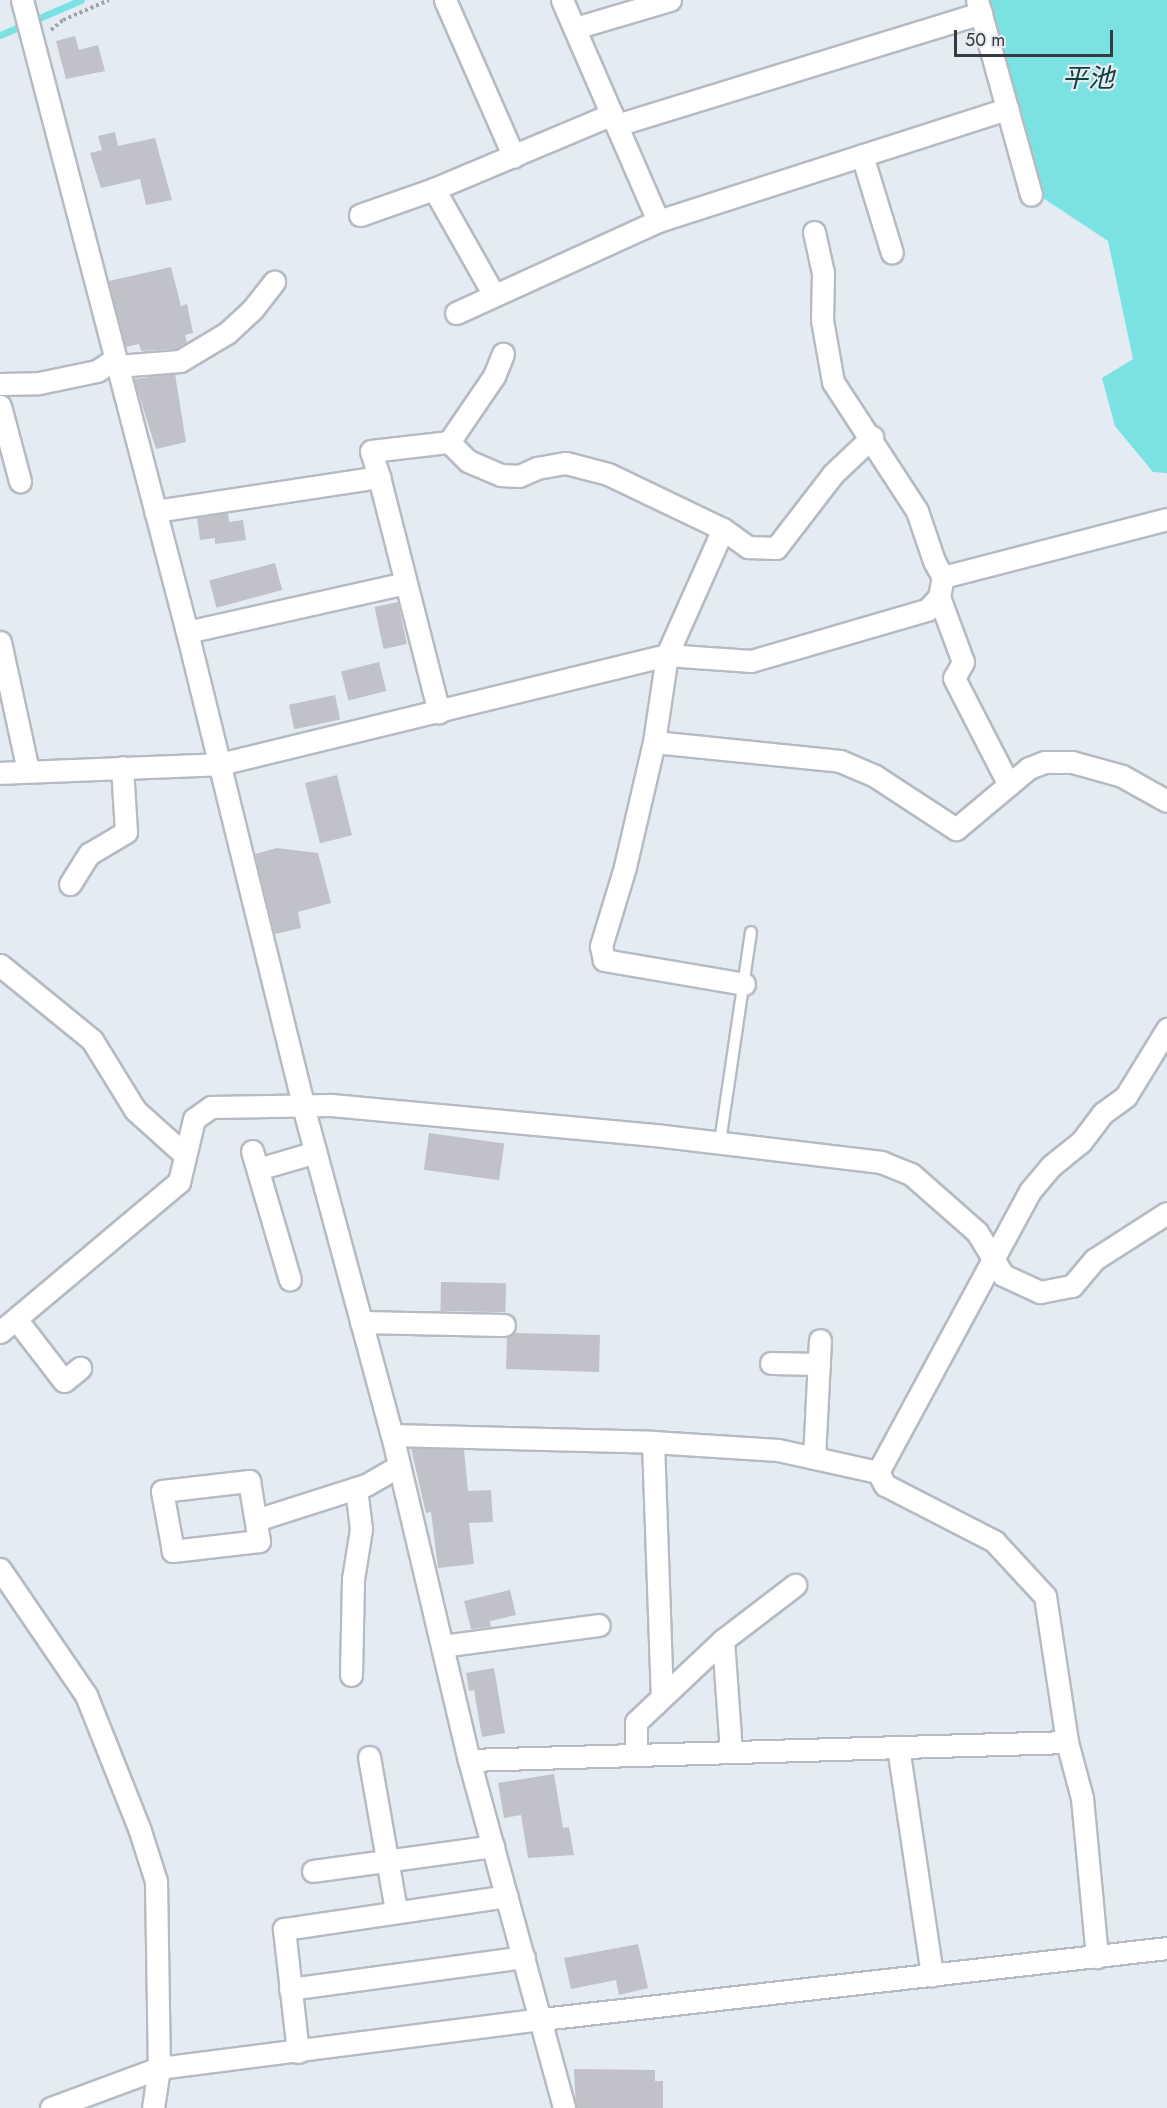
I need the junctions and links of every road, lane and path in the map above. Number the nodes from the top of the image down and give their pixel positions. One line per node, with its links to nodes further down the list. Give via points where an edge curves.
1 (109, 0): 8 (path, via 63,20 50,30)
2 (445, 0): 12 (street)
3 (562, 0): 7 (street)
4 (670, 0): 7 (street)
5 (23, 3): 8 (street)
6 (979, 6): 9 (street); 10 (street)
7 (575, 28): 10 (street)
8 (35, 52): 23 (street)
9 (1007, 109): 11 (street); 14 (street)
10 (614, 119): 12 (street); 16 (street)
11 (862, 155): 16 (street); 18 (street)
12 (514, 157): 13 (street)
13 (434, 189): 15 (street); 20 (street)
14 (1031, 195)
15 (360, 215)
16 (658, 221): 20 (street)
17 (814, 232): 26 (street, via 823,273 822,320 832,382)
18 (892, 253)
19 (274, 282): 23 (street, via 252,310 226,333 180,361)
20 (494, 295): 21 (street)
21 (456, 313)
22 (503, 354): 27 (street, via 494,376)
23 (116, 363): 24 (street, via 39,383); 30 (street)
24 (0, 384)
25 (0, 406): 29 (street)
26 (872, 437): 32 (street, via 833,474 776,548 748,547); 34 (street, via 917,511)
27 (449, 442): 28 (street, via 371,451); 32 (street, via 468,460 501,475 519,476 566,463 608,474)
28 (379, 477): 30 (street); 33 (street)
29 (20, 482)
30 (155, 511): 35 (street)
31 (1167, 519): 34 (street)
32 (723, 529): 37 (street)
33 (406, 583): 35 (street); 38 (street)
34 (941, 587): 37 (street, via 927,610 751,661); 44 (street, via 963,662 954,678)
35 (187, 632): 40 (street)
36 (0, 642): 42 (street)
37 (667, 655): 38 (street); 39 (street)
38 (439, 712): 40 (street)
39 (654, 742): 44 (street, via 840,761 875,776 956,829); 49 (street, via 625,867 600,946 604,960)
40 (220, 764): 41 (street); 51 (street)
41 (122, 768): 42 (street); 46 (street, via 126,832 89,854)
42 (28, 770): 43 (street)
43 (0, 773)
44 (1009, 785): 45 (street, via 1029,768 1045,762 1072,762 1122,776)
45 (1167, 801)
46 (70, 884)
47 (751, 932): 49 (lane)
48 (0, 965): 54 (street, via 47,999 92,1040 135,1110)
49 (744, 984): 52 (lane)
50 (1167, 1029): 56 (street, via 1126,1096 1103,1113 1081,1142 1051,1166 1030,1191)
51 (303, 1106): 52 (street, via 331,1105); 53 (street); 54 (street, via 210,1107 194,1119)
52 (720, 1142): 56 (street, via 881,1162 911,1174 977,1232)
53 (316, 1152): 57 (street, via 255,1160); 58 (street)
54 (183, 1154): 59 (street, via 179,1182 167,1195)
55 (1167, 1213): 56 (street, via 1095,1259 1072,1286 1057,1291 1040,1292 1003,1275)
56 (993, 1258): 69 (street)
57 (290, 1280)
58 (361, 1322): 60 (street); 65 (street)
59 (8, 1325): 64 (street, via 64,1380)
60 (504, 1325)
61 (820, 1340): 63 (street)
62 (771, 1363): 63 (street)
63 (819, 1364): 67 (street)
64 (81, 1368)
65 (392, 1435): 66 (street); 68 (street)
66 (653, 1442): 67 (street, via 778,1450); 78 (street)
67 (814, 1458): 69 (street)
68 (399, 1466): 70 (street); 76 (street)
69 (878, 1472): 79 (street, via 885,1485 994,1541 1045,1596)
70 (356, 1488): 71 (street); 77 (street, via 361,1529 353,1579)
71 (256, 1520): 71 (street, via 259,1541 173,1551 162,1491 249,1481)
72 (0, 1569): 97 (street, via 86,1695 156,1881)
73 (795, 1586): 75 (street)
74 (599, 1625): 76 (street)
75 (723, 1640): 78 (street); 81 (street)
76 (442, 1646): 84 (street)
77 (351, 1675)
78 (662, 1696): 82 (street, via 636,1722)
79 (1067, 1742): 80 (street); 92 (street, via 1082,1798)
80 (898, 1747): 81 (street); 93 (street)
81 (731, 1752): 82 (street)
82 (636, 1755): 84 (street)
83 (369, 1757): 86 (street)
84 (469, 1760): 85 (street)
85 (493, 1846): 86 (street); 88 (street)
86 (388, 1861): 87 (street); 89 (street)
87 (313, 1871)
88 (507, 1896): 89 (street); 91 (street)
89 (396, 1910): 94 (street, via 284,1929)
90 (1167, 1948): 92 (street)
91 (524, 1957): 94 (street); 95 (street)
92 (1097, 1957): 93 (street)
93 (932, 1976): 95 (street)
94 (290, 1989): 96 (street)
95 (542, 2019): 96 (street); 100 (street)
96 (298, 2052): 97 (street)
97 (159, 2068): 98 (street); 99 (street)
98 (51, 2108)
99 (153, 2108)
100 (564, 2108)

